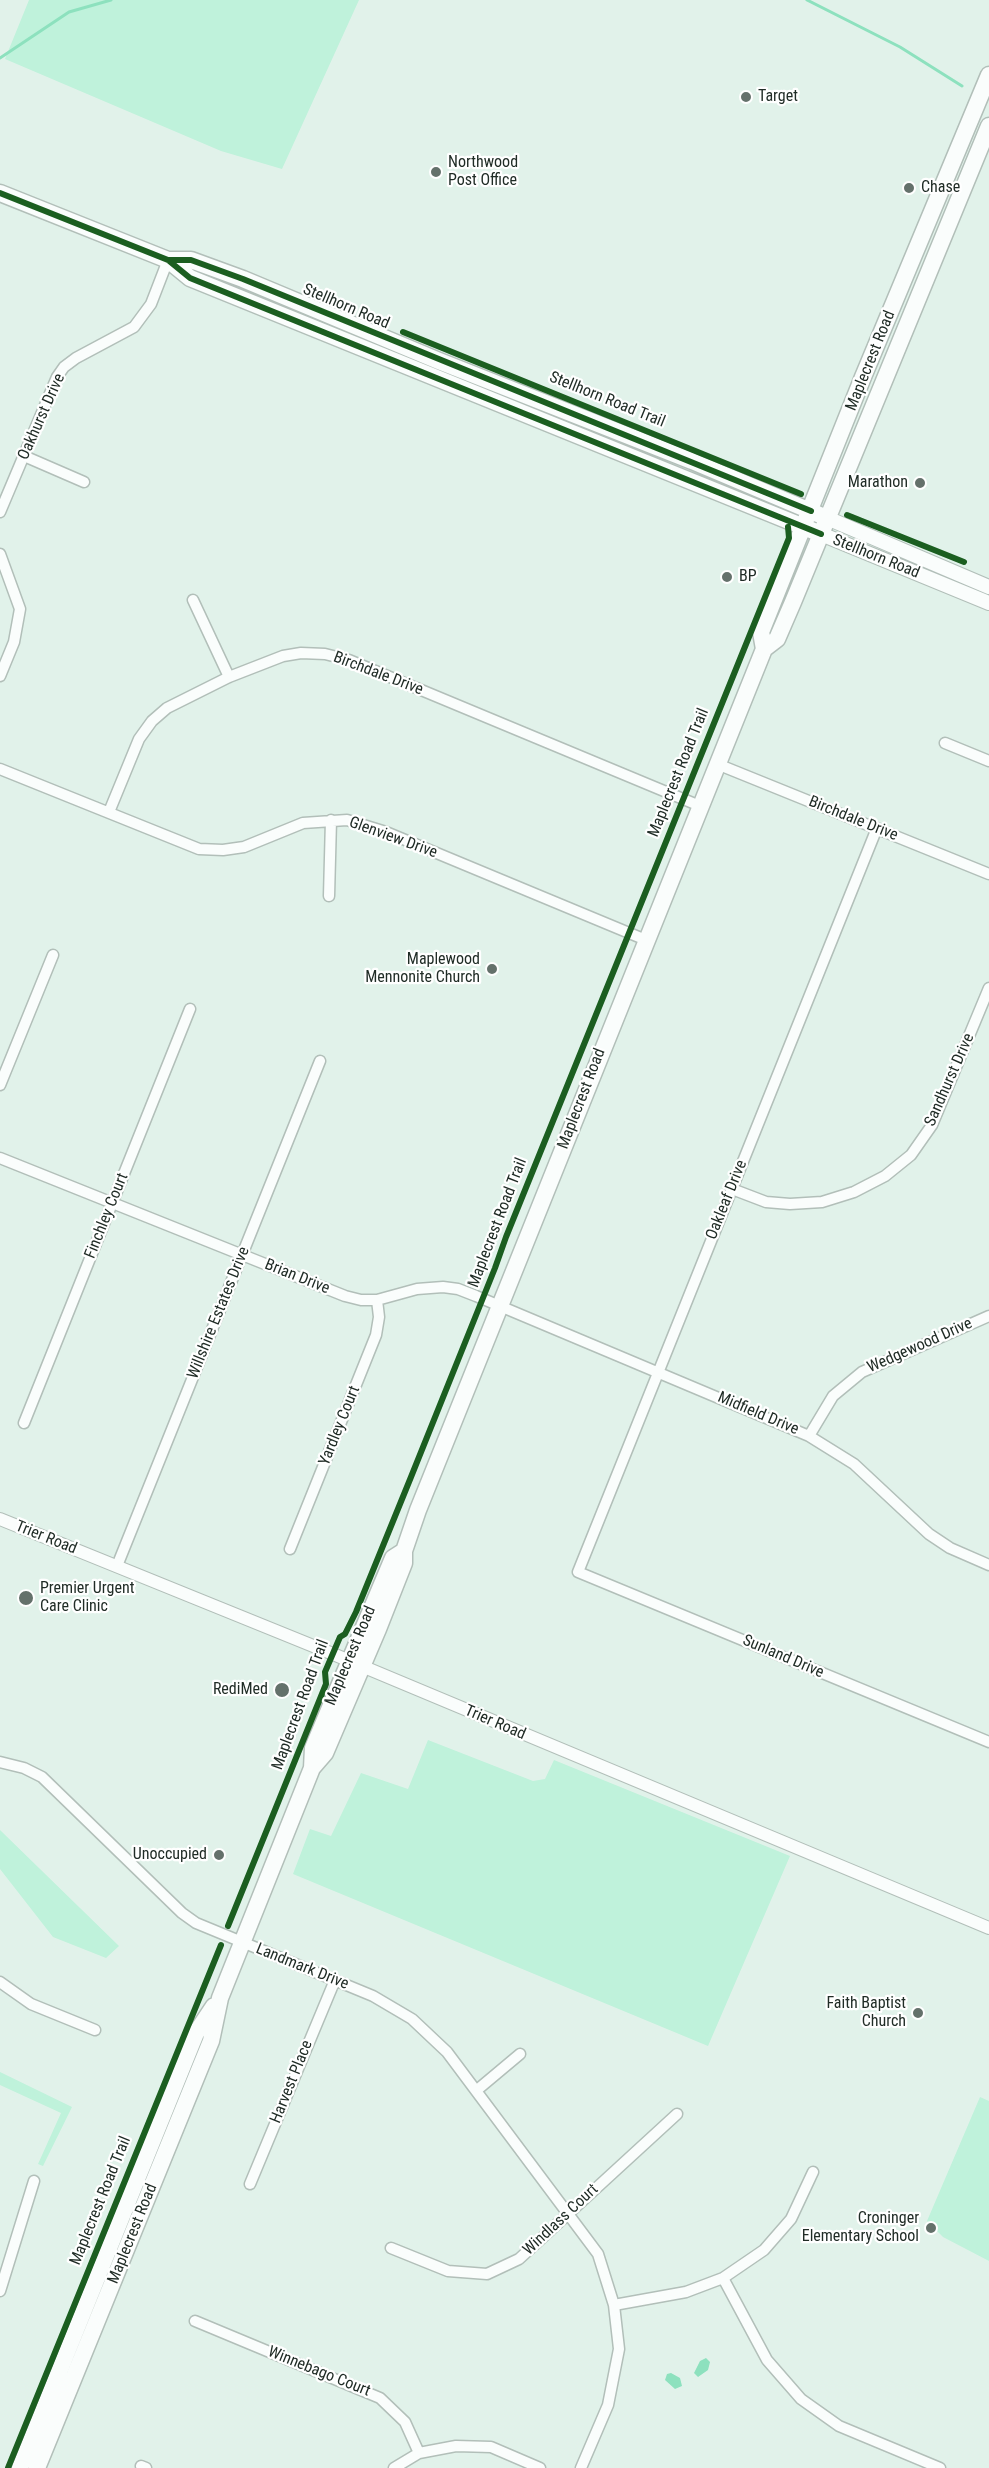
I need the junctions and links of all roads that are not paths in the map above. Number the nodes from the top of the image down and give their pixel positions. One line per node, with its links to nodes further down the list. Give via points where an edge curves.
1 (989, 75): 7 (main road, Maplecrest Road)
2 (989, 126): 9 (main road, Maplecrest Road)
3 (0, 193): 4 (main road, Stellhorn Road)
4 (168, 260): 5 (street, Oakhurst Drive, via 151,304 134,327 64,367); 7 (main road, Stellhorn Road, via 191,260 243,279); 10 (main road, Stellhorn Road, via 190,278)
5 (24, 456): 6 (street); 8 (street, Oakhurst Drive)
6 (84, 482)
7 (811, 511): 9 (main road, Stellhorn Road); 10 (main road, Maplecrest Road)
8 (0, 512)
9 (824, 526): 10 (main road, Stellhorn Road); 12 (main road, Stellhorn Road); 14 (main road, Stellhorn Road); 15 (main road, Maplecrest Road, via 777,639)
10 (805, 527): 15 (main road, Maplecrest Road, via 761,632)
11 (0, 554): 16 (street, via 20,609 14,642)
12 (989, 587)
13 (193, 600): 17 (street)
14 (989, 603)
15 (764, 649): 20 (main road, Maplecrest Road)
16 (0, 676)
17 (229, 676): 22 (street, Birchdale Drive, via 283,656 325,654 349,660); 23 (street, Birchdale Drive, via 167,708 152,721 139,739)
18 (945, 743): 19 (street)
19 (989, 761)
20 (717, 764): 22 (main road, Maplecrest Road); 25 (street, Birchdale Drive)
21 (0, 769): 23 (street, Glenview Drive)
22 (700, 806): 28 (main road, Maplecrest Road)
23 (109, 812): 24 (street, Glenview Drive, via 178,842 199,849 223,850 244,846 303,822)
24 (331, 820): 27 (street); 28 (street, Glenview Drive, via 347,820 386,832)
25 (877, 828): 26 (street, Birchdale Drive); 35 (street, Oakleaf Drive)
26 (989, 874)
27 (329, 896)
28 (646, 940): 39 (main road, Maplecrest Road)
29 (53, 955): 33 (street)
30 (989, 988): 35 (street, Sandhurst Drive, via 932,1125 911,1155 885,1176 822,1202 766,1202)
31 (190, 1009): 36 (street, Finchley Court)
32 (320, 1061): 37 (street, Willshire Estates Drive)
33 (0, 1085)
34 (0, 1158): 36 (street, Brian Drive)
35 (732, 1189): 41 (street, Oakleaf Drive)
36 (112, 1202): 37 (street, Brian Drive); 42 (street, Finchley Court)
37 (242, 1255): 38 (street, Brian Drive, via 345,1296); 47 (street, Willshire Estates Drive)
38 (377, 1300): 39 (street, Brian Drive, via 417,1289 443,1287); 45 (street, Yardley Court, via 376,1335)
39 (501, 1306): 41 (street, Midfield Drive); 49 (main road, Maplecrest Road, via 404,1551 393,1558)
40 (989, 1316): 43 (street, Wedgewood Drive, via 862,1372 833,1396)
41 (657, 1372): 43 (street, Midfield Drive); 48 (street, Oakleaf Drive)
42 (24, 1423)
43 (809, 1436): 46 (street, Midfield Drive, via 854,1464 929,1534)
44 (0, 1519): 47 (street, Trier Road)
45 (290, 1550)
46 (989, 1565)
47 (117, 1566): 49 (street, Trier Road)
48 (578, 1572): 50 (street, Sunland Drive)
49 (355, 1664): 52 (street, Trier Road); 53 (main road, Maplecrest Road, via 313,1748 312,1768)
50 (989, 1742)
51 (0, 1762): 53 (street, Landmark Drive, via 42,1777 182,1913)
52 (989, 1928)
53 (242, 1942): 54 (street, Landmark Drive); 56 (main road, Maplecrest Road)
54 (334, 1980): 59 (street, Landmark Drive, via 374,1996 412,2019 447,2052); 63 (street, Harvest Place)
55 (0, 1982): 57 (street, via 31,2004)
56 (220, 1998): 71 (main road, Maplecrest Road, via 196,2033); 72 (main road, Maplecrest Road, via 211,2041)
57 (95, 2030)
58 (520, 2054): 59 (street)
59 (477, 2090): 64 (street, Landmark Drive)
60 (677, 2114): 64 (street, Windlass Court)
61 (813, 2172): 66 (street, via 784,2227 764,2250)
62 (34, 2181): 67 (street)
63 (250, 2184)
64 (569, 2213): 65 (street, Windlass Court, via 519,2259 487,2274 448,2271); 68 (street, Landmark Drive, via 598,2254)
65 (391, 2248)
66 (723, 2278): 68 (street, via 686,2292); 76 (street, via 767,2360 801,2399 839,2426)
67 (0, 2291)
68 (614, 2305): 75 (street, Landmark Drive, via 619,2349 608,2405)
69 (195, 2321): 70 (street, Winnebago Court, via 380,2398 405,2422)
70 (419, 2453): 73 (street); 74 (street, via 456,2446 491,2447)
71 (20, 2468)
72 (38, 2468)
73 (394, 2468)
74 (540, 2468)
75 (582, 2468)
76 (940, 2468)

